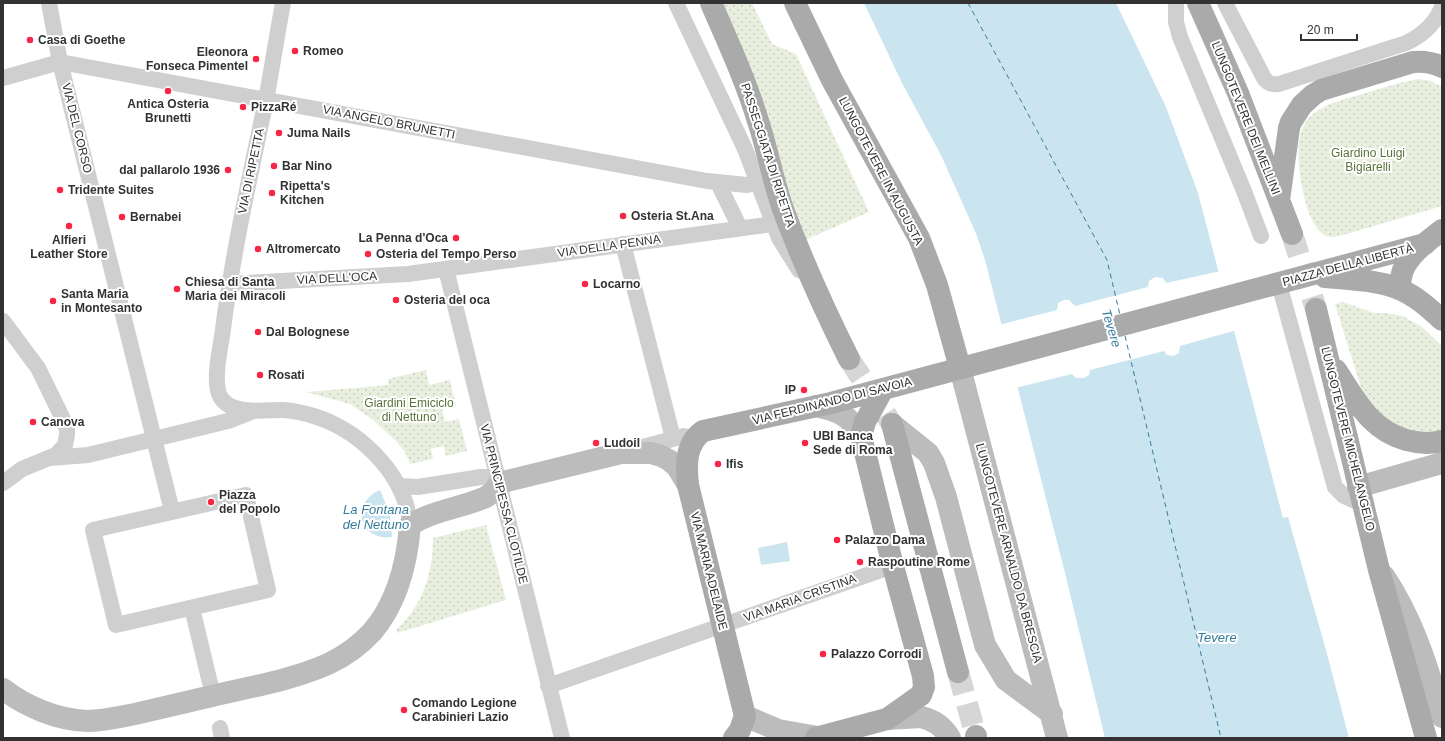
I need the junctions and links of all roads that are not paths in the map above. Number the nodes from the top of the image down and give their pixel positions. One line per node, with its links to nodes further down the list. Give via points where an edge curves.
1 (49, 3): 10 (street, VIA DEL CORSO)
2 (283, 3): 13 (street, VIA DI RIPETTA)
3 (676, 3): 15 (street, PASSEGGIATA DI RIPETTA, via 742,142)
4 (711, 3): 29 (main road, PASSEGGIATA DI RIPETTA, via 746,85 784,213)
5 (795, 3): 36 (main road, LUNGOTEVERE IN AUGUSTA, via 832,80 919,238 937,285)
6 (1176, 3): 21 (street, via 1176,22 1180,37)
7 (1198, 3): 16 (main road, LUNGOTEVERE DEI MELLINI, via 1238,93)
8 (1226, 3): 9 (street, via 1264,78 1273,85 1406,44 1435,20)
9 (1442, 8)
10 (60, 62): 12 (street); 13 (street, VIA ANGELO BRUNETTI); 43 (street, VIA DEL CORSO)
11 (1442, 67): 16 (main road, via 1431,62 1413,62 1326,88 1313,95 1302,105 1289,128)
12 (3, 78)
13 (266, 99): 14 (street, VIA ANGELO BRUNETTI); 26 (street, VIA DI RIPETTA)
14 (718, 183): 15 (street, VIA ANGELO BRUNETTI); 18 (street)
15 (758, 183): 17 (street, PASSEGGIATA DI RIPETTA)
16 (1279, 200): 20 (main road, LUNGOTEVERE DEI MELLINI)
17 (773, 224): 18 (street, VIA DELLA PENNA); 29 (street, PASSEGGIATA DI RIPETTA, via 779,238)
18 (740, 228): 23 (street, VIA DELLA PENNA)
19 (1442, 230): 22 (main road)
20 (1292, 234)
21 (1261, 236)
22 (1433, 243): 25 (main road, PIAZZA DELLA LIBERTÀ); 28 (main road, via 1412,256 1405,265)
23 (623, 244): 24 (street, VIA DELLA PENNA); 44 (street)
24 (446, 269): 26 (street, VIA DELL'OCA, via 378,276); 49 (street, VIA PRINCIPESSA CLOTILDE)
25 (1312, 275): 27 (main road, PIAZZA DELLA LIBERTÀ); 28 (main road, via 1369,281)
26 (229, 284): 39 (street, VIA DI RIPETTA, via 217,372 219,393 224,402)
27 (1279, 284): 35 (main road, PIAZZA DELLA LIBERTÀ); 53 (street, via 1335,487 1344,496)
28 (1400, 289): 31 (main road, via 1421,301)
29 (824, 308): 34 (main road)
30 (1316, 309): 33 (main road, LUNGOTEVERE MICHELANGELO)
31 (1442, 320)
32 (3, 321): 47 (street, via 41,374 67,430 67,440 62,450)
33 (1328, 356): 45 (main road, via 1365,414 1384,431 1410,441); 53 (main road, LUNGOTEVERE MICHELANGELO)
34 (850, 359)
35 (982, 362): 36 (main road, VIA FERDINANDO DI SAVOIA)
36 (960, 368): 37 (main road, VIA FERDINANDO DI SAVOIA); 64 (street, LUNGOTEVERE ARNALDO DA BRESCIA)
37 (883, 389): 38 (main road, VIA FERDINANDO DI SAVOIA); 42 (main road, via 865,422)
38 (816, 406): 41 (main road, VIA FERDINANDO DI SAVOIA); 42 (street, via 844,415 853,422)
39 (251, 412): 43 (street, via 228,421); 52 (street, via 295,412 341,428 378,457)
40 (892, 424): 60 (main road); 64 (street, via 928,453 934,463 946,497 985,645 1006,680)
41 (703, 431): 44 (street); 51 (main road, VIA MARIA ADELAIDE, via 689,448 686,469)
42 (861, 436): 56 (main road)
43 (155, 438): 47 (street, via 88,455); 54 (street)
44 (673, 438): 46 (street)
45 (1442, 441)
46 (621, 453): 49 (street); 51 (street, via 651,454 665,458 677,467)
47 (50, 458): 50 (street, via 22,469)
48 (1442, 463): 53 (street)
49 (499, 482): 52 (street, via 481,477 422,487); 55 (street, via 493,492 486,497 442,510); 62 (street, VIA PRINCIPESSA CLOTILDE)
50 (3, 483)
51 (688, 485): 59 (main road, VIA MARIA ADELAIDE)
52 (399, 486): 55 (street, via 407,506)
53 (1360, 495): 57 (main road, LUNGOTEVERE MICHELANGELO)
54 (172, 511): 58 (street, via 246,494 268,590); 58 (street, via 93,530 116,626)
55 (410, 525): 63 (street, via 403,570 388,608 372,632 360,643 341,657 320,667 280,680 96,721 77,720 41,711)
56 (893, 566): 59 (street, VIA MARIA CRISTINA); 67 (main road, via 924,684 921,695)
57 (1379, 570): 66 (street, LUNGOTEVERE MICHELANGELO, via 1398,598 1417,641); 73 (main road, LUNGOTEVERE MICHELANGELO)
58 (192, 608): 61 (street)
59 (722, 626): 62 (street, VIA MARIA CRISTINA); 65 (main road, VIA MARIA ADELAIDE)
60 (958, 672)
61 (210, 683)
62 (548, 686): 68 (street, VIA PRINCIPESSA CLOTILDE)
63 (3, 689)
64 (1052, 714): 72 (street, LUNGOTEVERE ARNALDO DA BRESCIA)
65 (745, 716): 69 (main road); 70 (street, via 778,730)
66 (1442, 717)
67 (887, 719): 70 (main road); 71 (street, via 926,718 940,726)
68 (562, 738)
69 (734, 738)
70 (817, 738)
71 (950, 738)
72 (1058, 738)
73 (1426, 738)

